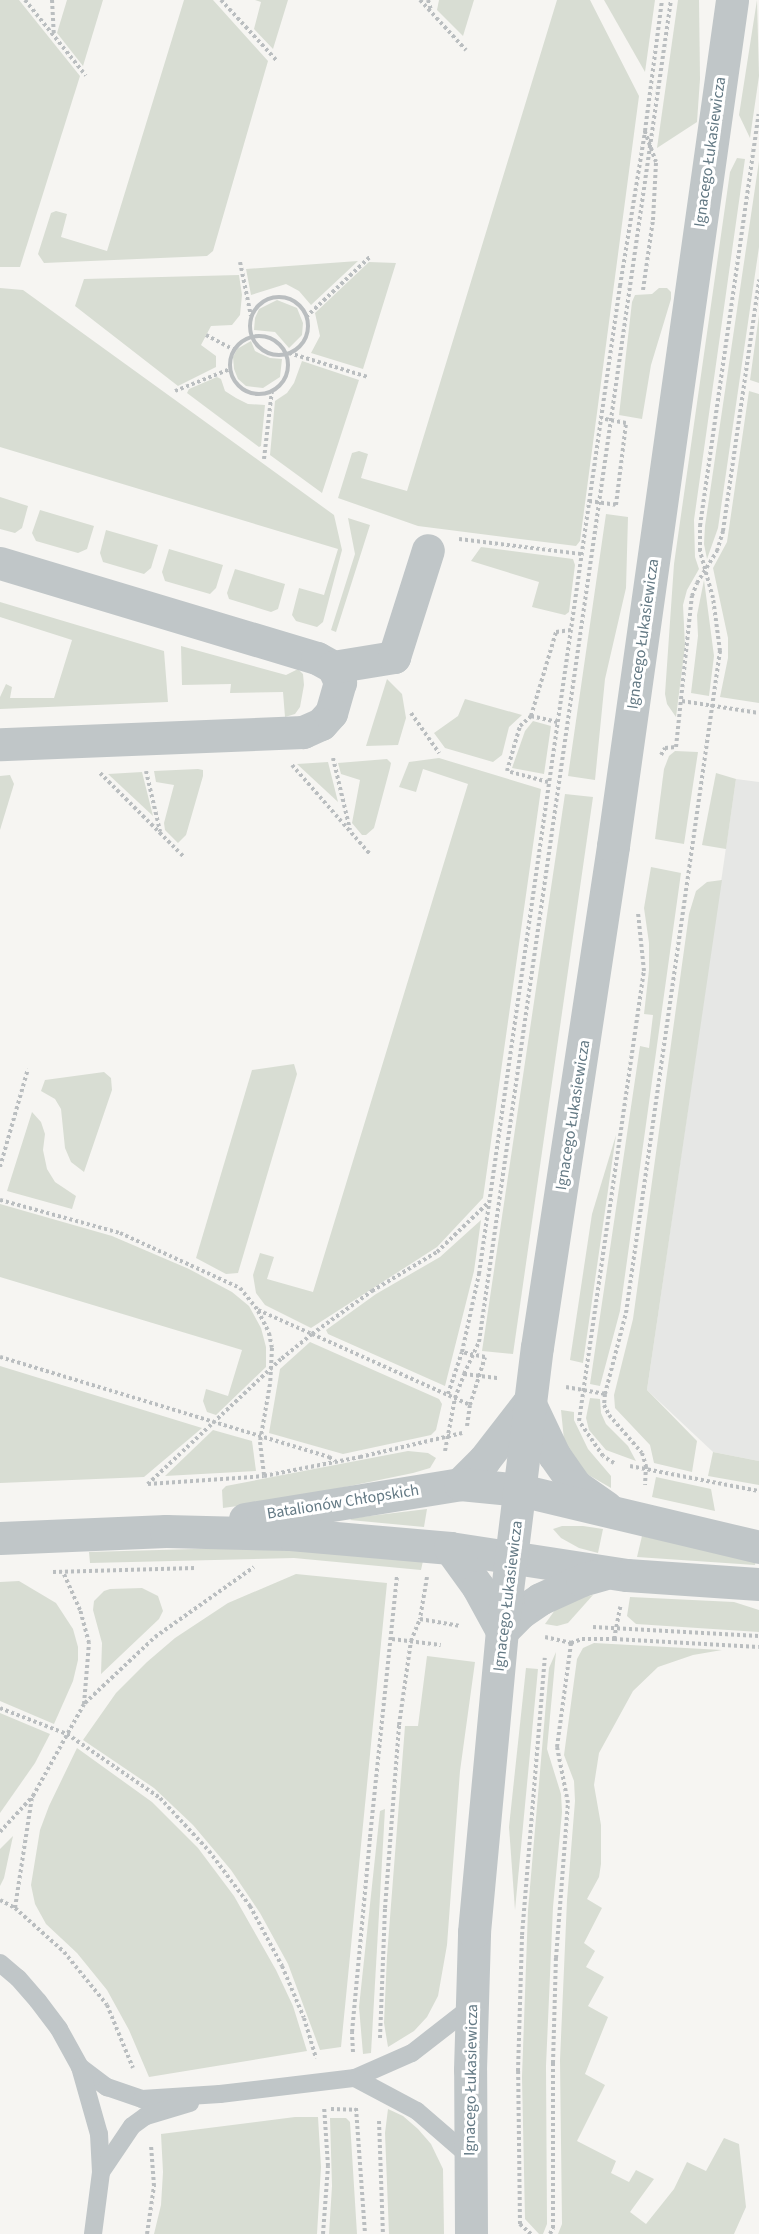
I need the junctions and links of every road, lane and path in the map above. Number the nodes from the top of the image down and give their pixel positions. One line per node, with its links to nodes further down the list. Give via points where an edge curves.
1 (25, 0): 10 (path)
2 (52, 0): 10 (path)
3 (220, 0): 12 (path)
4 (420, 0): 9 (path)
5 (428, 0): 9 (path)
6 (662, 0): 15 (path)
7 (671, 0): 16 (path)
8 (732, 0): 74 (street, Ignacego Łukasiewicza, via 610,868)
9 (431, 11): 11 (path)
10 (54, 35): 13 (path)
11 (466, 50)
12 (277, 61)
13 (86, 76)
14 (759, 114): 39 (path, via 700,526 700,551)
15 (645, 131): 16 (path); 31 (path)
16 (651, 147): 20 (path, via 656,162 653,220); 32 (path)
17 (371, 256): 22 (path)
18 (240, 262): 21 (path)
19 (759, 280): 39 (path, via 723,531)
20 (643, 290)
21 (251, 317): 22 (path, via 262,302 280,297 298,304); 24 (path)
22 (306, 317): 26 (path, via 304,340)
23 (206, 335): 25 (path)
24 (252, 337): 25 (path); 26 (path, via 269,338); 26 (path, via 262,349)
25 (234, 350): 27 (path)
26 (287, 353): 28 (path); 29 (path, via 284,380)
27 (230, 369): 29 (path, via 242,389 260,394); 30 (path)
28 (368, 376)
29 (272, 390): 33 (path)
30 (175, 392)
31 (601, 418): 32 (path); 34 (path)
32 (612, 420): 35 (path); 35 (path, via 626,423 616,505)
33 (264, 459)
34 (589, 501): 35 (path); 37 (path)
35 (600, 503): 68 (path, via 479,1342)
36 (441, 544): 37 (path); 41 (street, via 394,657)
37 (582, 554): 40 (path)
38 (0, 563): 41 (street, via 317,658)
39 (706, 570): 42 (path, via 692,596); 43 (path, via 720,651)
40 (570, 630): 46 (path, via 556,632); 47 (path)
41 (333, 668): 48 (street, via 340,682 331,713 321,724 303,732)
42 (682, 701): 43 (path); 51 (path, via 676,747 665,748)
43 (712, 706): 45 (path); 73 (path, via 626,1313)
44 (411, 713): 49 (path)
45 (759, 713)
46 (531, 716): 47 (path); 55 (path, via 520,726 507,771)
47 (557, 722): 55 (path)
48 (0, 744)
49 (439, 753)
50 (333, 758): 56 (path)
51 (658, 759)
52 (287, 760): 56 (path)
53 (145, 766): 57 (path)
54 (94, 767): 57 (path)
55 (548, 782): 64 (path)
56 (350, 830): 58 (path)
57 (160, 832): 59 (path)
58 (370, 855)
59 (184, 857)
60 (638, 911): 79 (path, via 644,970 579,1421 603,1456)
61 (28, 1069): 62 (path)
62 (0, 1167)
63 (0, 1200): 65 (path, via 120,1233 240,1288)
64 (489, 1202): 66 (path, via 437,1252 372,1291); 67 (path)
65 (258, 1310): 66 (path); 70 (path, via 269,1333)
66 (312, 1334): 70 (path); 72 (path)
67 (462, 1352): 68 (path); 72 (path)
68 (472, 1355): 71 (path); 75 (path, via 485,1357)
69 (0, 1357): 76 (path)
70 (272, 1369): 76 (path); 77 (path)
71 (464, 1374)
72 (448, 1394): 75 (path)
73 (605, 1394)
74 (529, 1402): 82 (street); 83 (street, Ignacego Łukasiewicza); 85 (street, via 554,1455 576,1486)
75 (470, 1405): 78 (path, via 466,1432)
76 (215, 1423): 77 (path); 81 (path, via 148,1484)
77 (261, 1436): 78 (path); 81 (path)
78 (335, 1462): 81 (path)
79 (614, 1463)
80 (630, 1466): 84 (path)
81 (264, 1476)
82 (460, 1484): 83 (street, Batalionów Chłopskich); 86 (street, Batalionów Chłopskich)
83 (520, 1490): 85 (street, Batalionów Chłopskich); 90 (street, Ignacego Łukasiewicza)
84 (759, 1491)
85 (620, 1514): 88 (street)
86 (166, 1531): 87 (street, Batalionów Chłopskich); 89 (street, Batalionów Chłopskich, via 290,1534)
87 (0, 1538)
88 (759, 1547)
89 (450, 1548): 90 (street, Batalionów Chłopskich); 102 (street, via 478,1587)
90 (512, 1558): 97 (street, Batalionów Chłopskich); 102 (street, Ignacego Łukasiewicza)
91 (243, 1566): 92 (path)
92 (255, 1566): 93 (path); 111 (path, via 155,1637)
93 (264, 1566)
94 (196, 1568): 96 (path)
95 (42, 1572): 96 (path)
96 (63, 1572): 111 (path, via 89,1643)
97 (608, 1573): 99 (street, Batalionów Chłopskich); 102 (street, via 540,1599)
98 (385, 1574): 104 (path, via 397,1575)
99 (759, 1584)
100 (420, 1619): 106 (path)
101 (593, 1627): 103 (path)
102 (502, 1631): 118 (street, Ignacego Łukasiewicza, via 478,1869)
103 (759, 1636)
104 (392, 1639): 106 (path); 121 (path, via 352,2032)
105 (614, 1639): 109 (path)
106 (411, 1641): 108 (path); 120 (path, via 399,1725 386,1896)
107 (572, 1643): 133 (path, via 557,1748 568,1803 556,1958 554,2228)
108 (441, 1645)
109 (759, 1647)
110 (545, 1658): 132 (path, via 522,1935 518,2071 520,2224)
111 (84, 1704): 113 (path)
112 (0, 1707): 113 (path)
113 (67, 1734): 114 (path); 122 (path, via 160,1798 209,1851 250,1906 304,2018)
114 (33, 1796): 115 (path); 116 (path)
115 (0, 1832)
116 (15, 1908)
117 (0, 1963): 119 (lane, via 38,2001)
118 (471, 2007): 120 (lane, via 412,2053); 125 (street, Ignacego Łukasiewicza)
119 (80, 2067): 124 (lane, via 107,2087 142,2099); 126 (lane, via 99,2134)
120 (380, 2067): 121 (lane)
121 (355, 2078): 122 (lane); 123 (lane); 129 (path)
122 (323, 2082): 124 (lane); 128 (path, via 328,2166)
123 (379, 2090): 125 (lane, via 417,2111); 130 (path)
124 (220, 2094): 126 (lane, via 146,2116 132,2126)
125 (469, 2156): 131 (street, Ignacego Łukasiewicza)
126 (101, 2172): 127 (lane)
127 (93, 2234)
128 (323, 2234)
129 (365, 2234)
130 (383, 2234)
131 (471, 2234)
132 (531, 2234)
133 (550, 2234)

